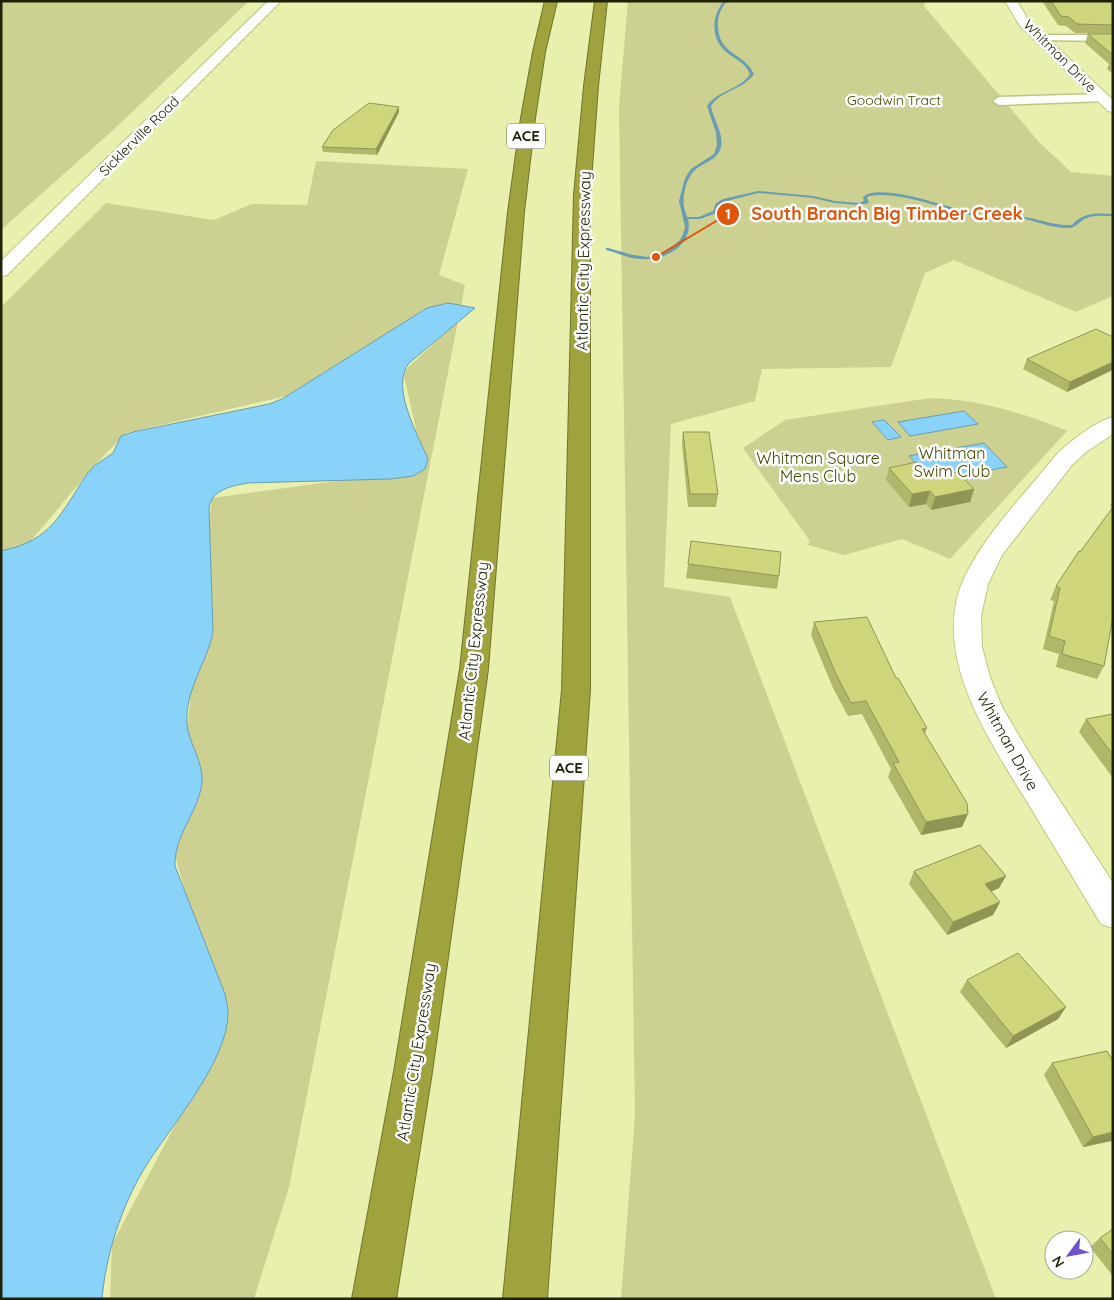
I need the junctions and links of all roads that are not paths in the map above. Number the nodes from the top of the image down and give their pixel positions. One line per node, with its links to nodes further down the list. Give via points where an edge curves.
1 (275, 1): 10 (street, Sicklerville Road)
2 (551, 1): 13 (highway, Atlantic City Expressway / ACE, via 528,118 516,212 474,669 413,1072)
3 (601, 1): 14 (highway, Atlantic City Expressway / ACE, via 582,195 576,690)
4 (1011, 1): 5 (street, Whitman Drive, via 1024,23)
5 (1039, 38): 6 (street); 7 (street, Whitman Drive)
6 (1113, 38)
7 (1102, 98): 8 (street); 9 (street, Whitman Drive)
8 (999, 101)
9 (1113, 108)
10 (1, 271)
11 (1113, 424): 12 (street, Whitman Drive, via 1064,460 991,552 975,586 967,633 982,700)
12 (1113, 913)
13 (374, 1299)
14 (525, 1299)

